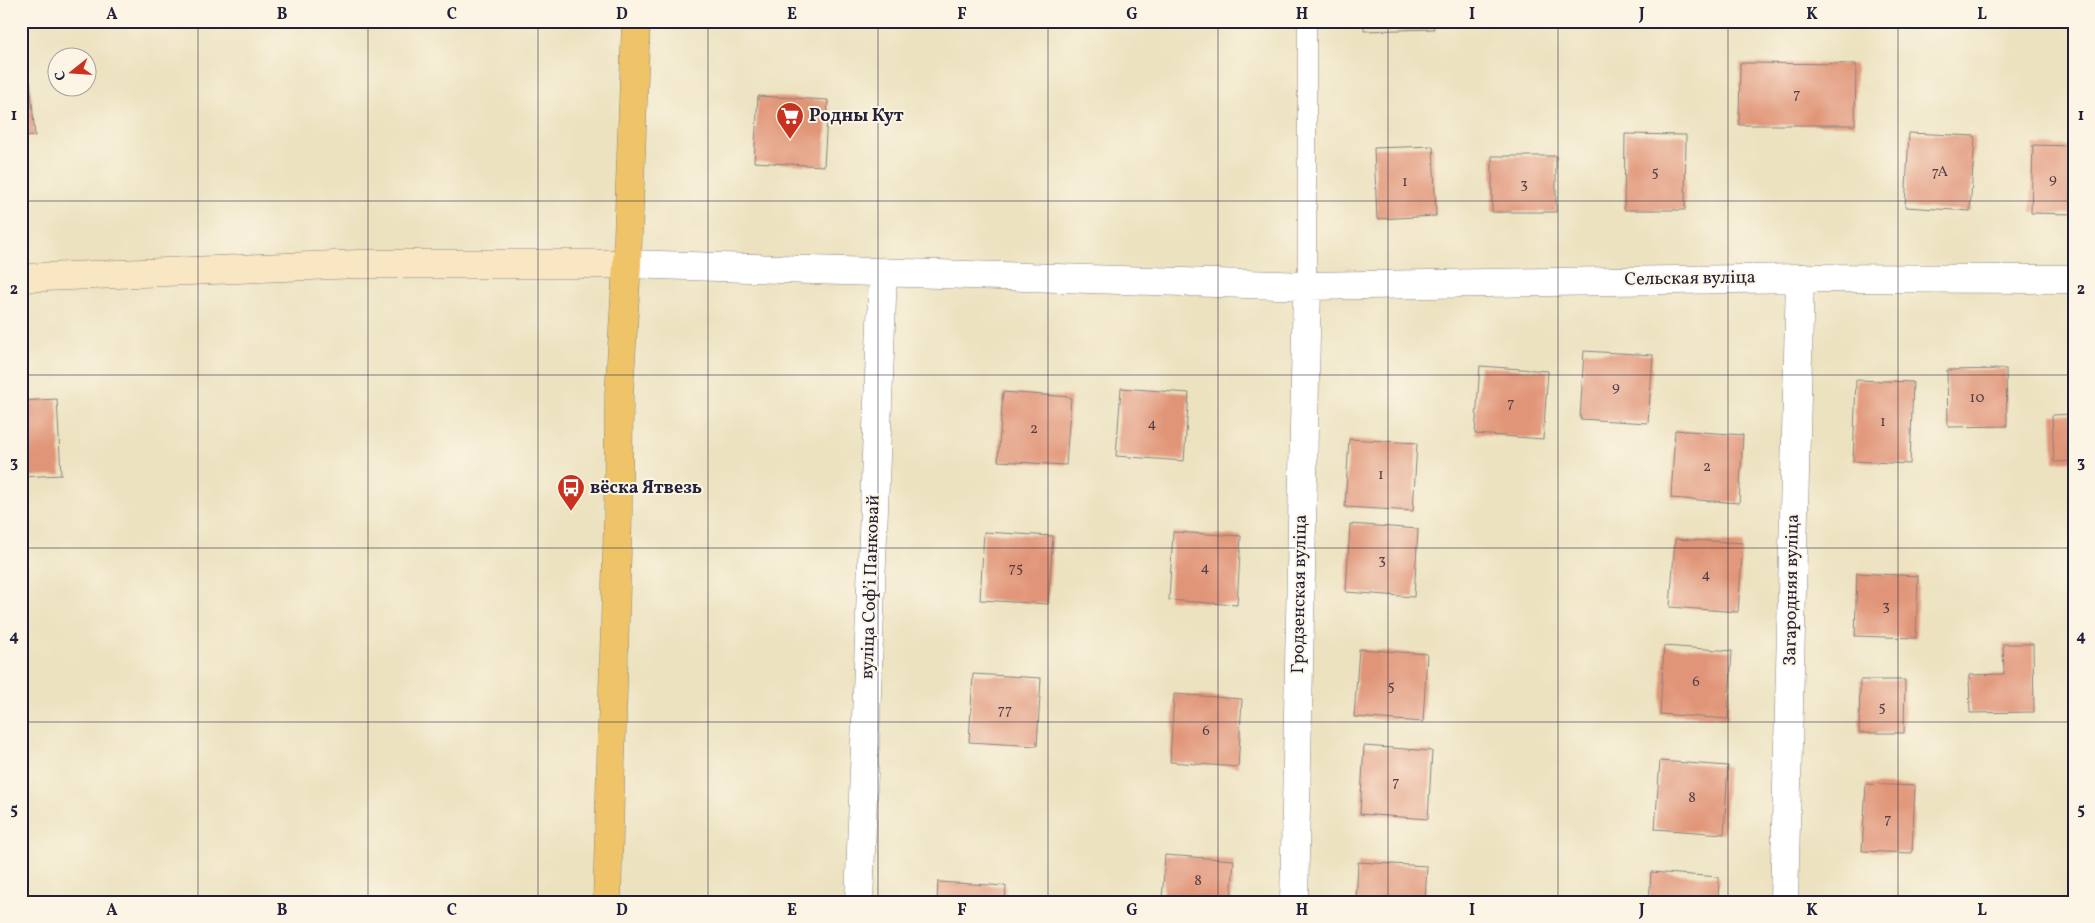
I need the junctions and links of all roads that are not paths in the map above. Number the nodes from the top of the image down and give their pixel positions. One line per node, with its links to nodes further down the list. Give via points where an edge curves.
1 (636, 21): 3 (main road)
2 (1307, 21): 8 (lane)
3 (627, 264): 4 (street, Сельская вуліца); 5 (street, via 359,264); 9 (main road, via 619,395)
4 (883, 272): 8 (street, Сельская вуліца); 10 (street, вуліца Софʼі Панковай)
5 (21, 278)
6 (1800, 278): 7 (street, Сельская вуліца); 8 (street, Сельская вуліца); 12 (street, Загародняя вуліца)
7 (2074, 280)
8 (1306, 286): 11 (street, Гродзенская вуліца)
9 (607, 902)
10 (859, 902)
11 (1294, 902)
12 (1784, 902)

